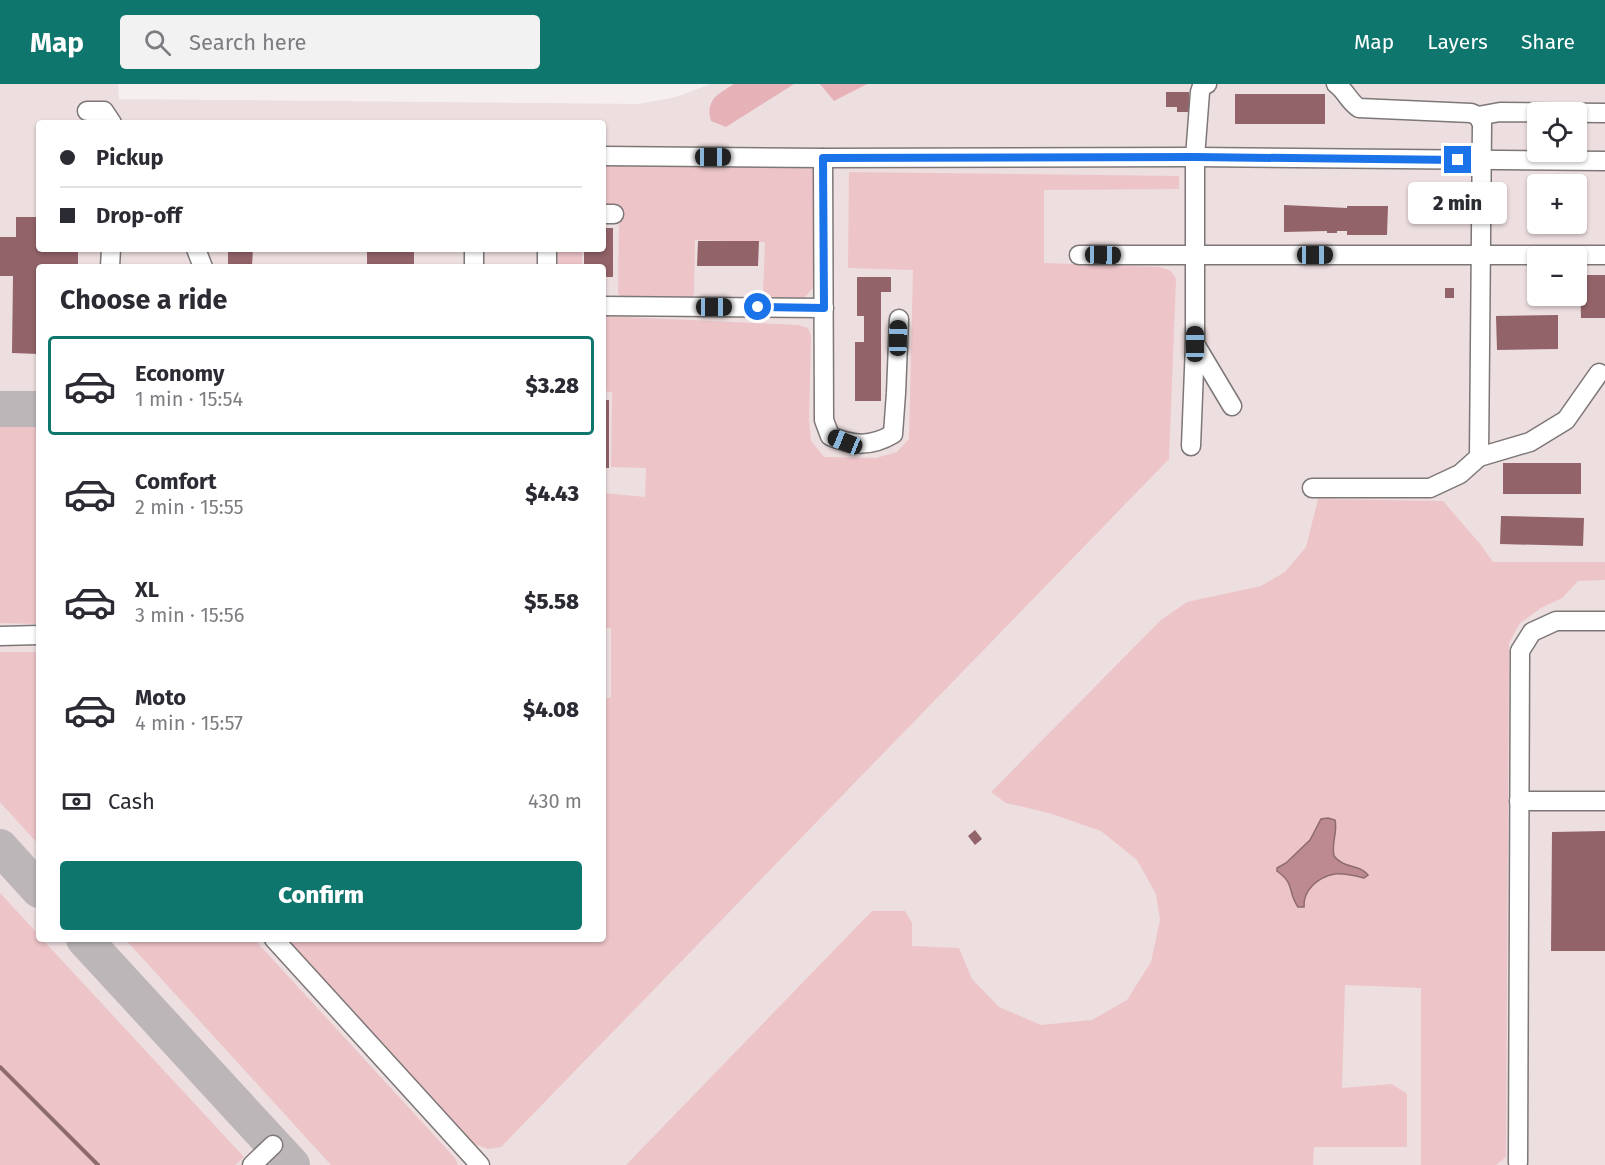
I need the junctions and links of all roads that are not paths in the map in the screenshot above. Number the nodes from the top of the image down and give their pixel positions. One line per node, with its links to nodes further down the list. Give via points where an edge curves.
1 (1207, 84): 8 (lane, via 1200,92)
2 (1336, 84): 5 (lane, via 1359,108)
3 (87, 111): 6 (lane, via 104,111)
4 (1605, 112): 5 (lane, via 1500,111)
5 (1478, 116): 10 (lane, via 1482,124)
6 (110, 120)
7 (606, 156): 9 (lane)
8 (1195, 157): 9 (lane); 10 (lane); 15 (lane)
9 (823, 158): 17 (lane)
10 (1482, 160): 11 (lane); 12 (lane)
11 (1605, 161)
12 (1482, 254): 14 (lane); 15 (lane); 23 (lane)
13 (1079, 255): 15 (lane)
14 (1605, 255)
15 (1196, 256): 19 (lane)
16 (606, 306): 17 (lane)
17 (824, 308): 18 (lane, via 824,420 830,436 845,442 877,443 893,434)
18 (898, 319)
19 (1195, 344): 21 (lane); 22 (lane)
20 (1599, 373): 23 (lane, via 1566,420 1530,442)
21 (1232, 406)
22 (1191, 447)
23 (1479, 457): 24 (lane, via 1460,474 1430,488)
24 (1312, 488)
25 (1605, 621): 28 (lane, via 1556,621 1532,632 1520,651)
26 (36, 635): 27 (lane)
27 (0, 636)
28 (1519, 801): 29 (lane); 32 (lane)
29 (1605, 801)
30 (277, 942): 34 (lane)
31 (273, 1145): 33 (lane)
32 (1518, 1162)
33 (252, 1165)
34 (480, 1165)

